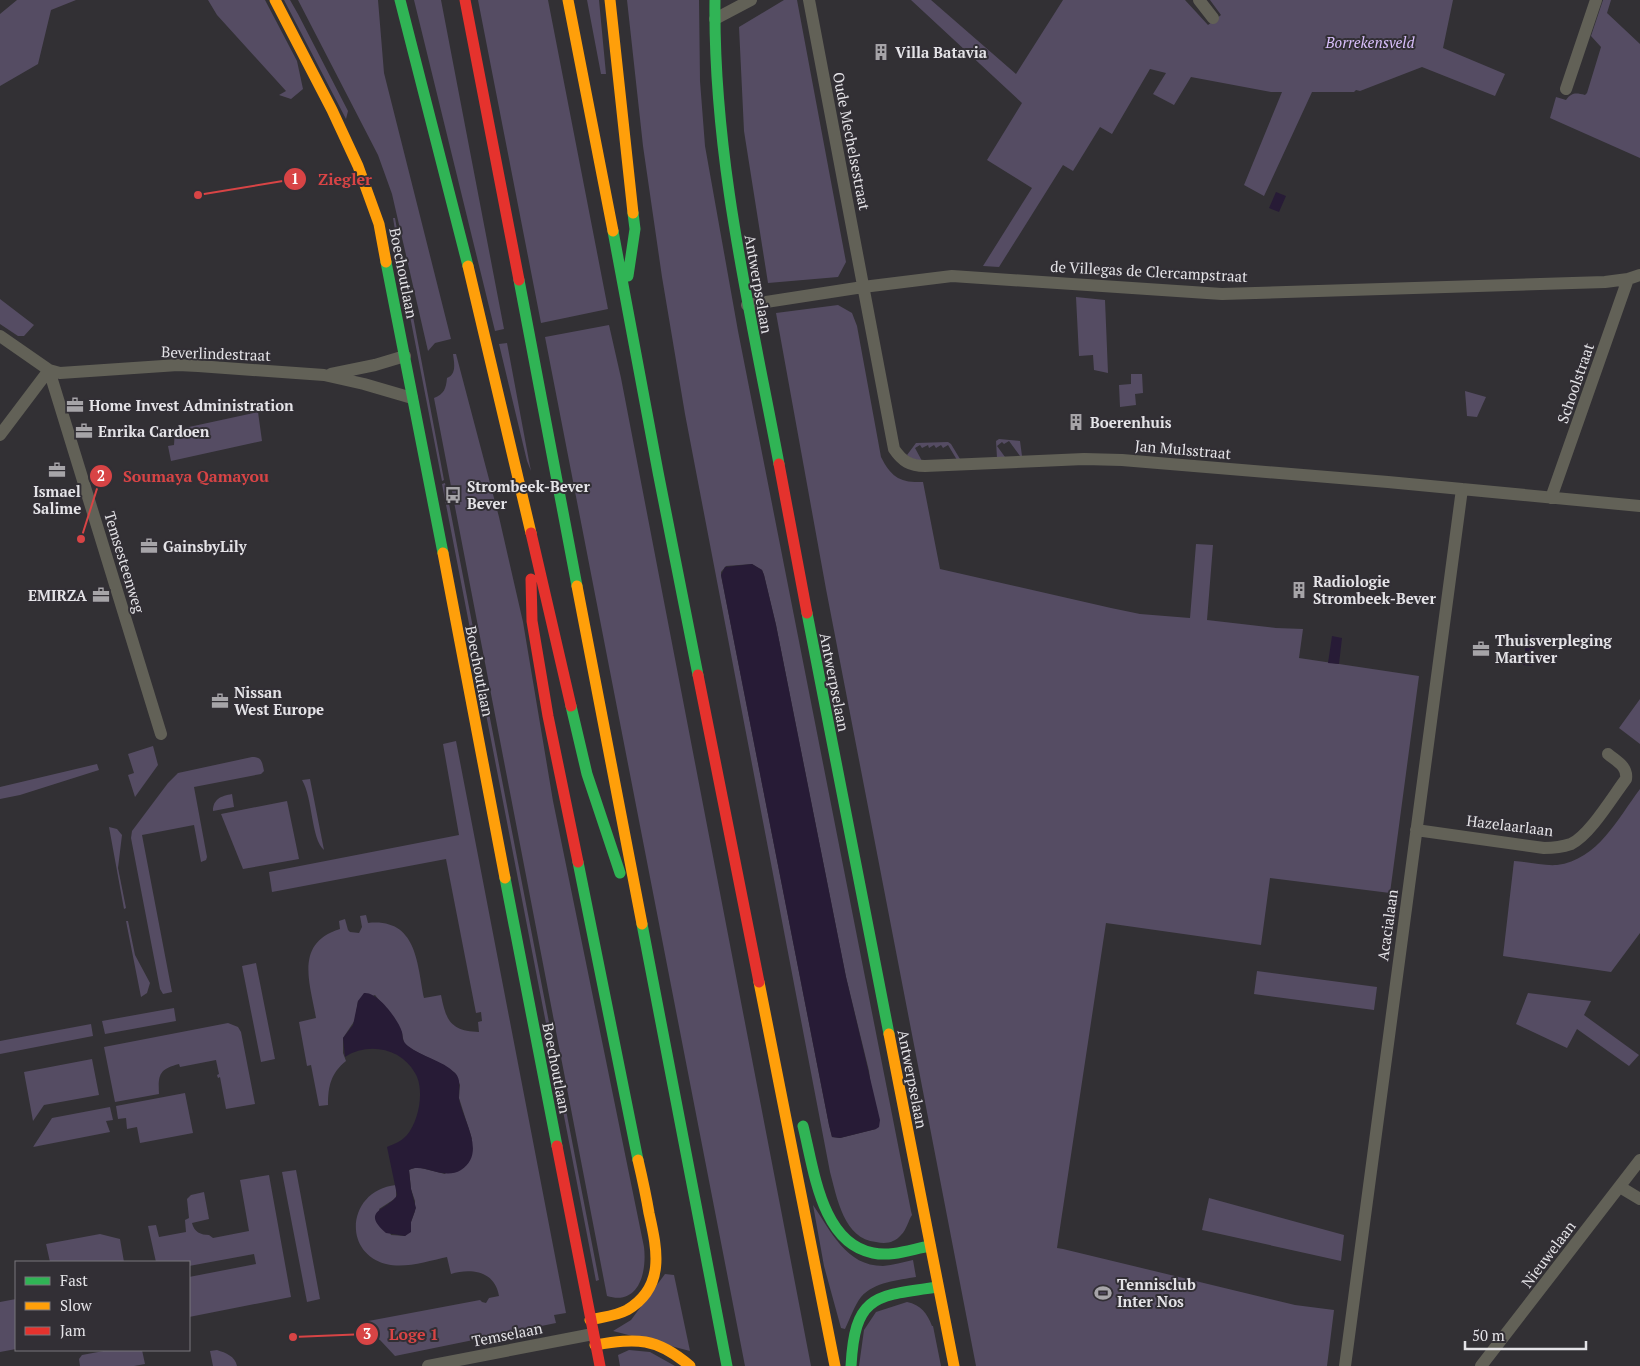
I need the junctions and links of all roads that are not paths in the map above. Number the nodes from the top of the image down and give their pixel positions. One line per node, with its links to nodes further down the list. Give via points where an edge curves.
1 (275, 0): 19 (main road, Boechoutlaan, via 335,115 370,194)
2 (400, 0): 27 (main road, via 463,246)
3 (465, 0): 32 (main road)
4 (568, 0): 16 (main road)
5 (610, 0): 16 (main road, via 634,229)
6 (715, 0): 12 (main road, Antwerpselaan)
7 (752, 0): 12 (street)
8 (809, 0): 15 (street, Oude Mechelsestraat)
9 (1199, 0): 11 (street)
10 (1596, 0): 13 (street)
11 (1212, 18)
12 (715, 19): 17 (main road, Antwerpselaan, via 720,138)
13 (1566, 89)
14 (1634, 277): 15 (street, de Villegas de Clercampstraat, via 1595,282 1222,294 952,276); 25 (street, Schoolstraat)
15 (863, 287): 17 (street, de Villegas de Clercampstraat); 24 (street, Jan Mulsstraat, via 894,448 906,463 915,466 1122,460)
16 (625, 292): 31 (main road)
17 (747, 305): 38 (main road, Antwerpselaan)
18 (0, 336): 20 (street)
19 (405, 356): 21 (street, Beverlindestraat); 22 (main road, Boechoutlaan)
20 (49, 370): 21 (street, Beverlindestraat, via 72,374 178,365); 23 (street); 28 (street, Temsesteenweg)
21 (324, 375): 22 (street, Beverlindestraat)
22 (412, 398): 40 (main road, Boechoutlaan)
23 (0, 435)
24 (1462, 489): 25 (street, Jan Mulsstraat); 30 (street, Acacialaan)
25 (1551, 498): 26 (street, Jan Mulsstraat)
26 (1640, 506)
27 (529, 527): 32 (main road, via 588,774); 40 (main road, via 532,621 548,716 656,1249 655,1272 641,1299 621,1313)
28 (161, 734)
29 (1608, 754): 30 (street, Hazelaarlaan, via 1624,767 1626,778 1586,834 1571,844 1544,848)
30 (1416, 830): 49 (street, Acacialaan)
31 (741, 890): 33 (main road); 46 (main road)
32 (652, 972): 45 (main road)
33 (787, 1062)
34 (799, 1110): 38 (main road, via 821,1196 831,1221 847,1241 856,1249 883,1254)
35 (1640, 1160): 36 (street, Nieuwelaan)
36 (1620, 1187): 37 (street); 50 (street, Nieuwelaan)
37 (1640, 1199)
38 (930, 1246): 39 (main road, Antwerpselaan)
39 (938, 1287): 47 (main road, via 883,1296 869,1304 857,1322); 48 (main road, Antwerpselaan)
40 (590, 1320): 41 (main road, Boechoutlaan)
41 (594, 1339): 42 (street, Temselaan); 43 (main road, Boechoutlaan); 44 (main road, via 653,1343 670,1349)
42 (428, 1366)
43 (600, 1366)
44 (690, 1366)
45 (726, 1366)
46 (835, 1366)
47 (851, 1366)
48 (954, 1366)
49 (1345, 1366)
50 (1482, 1366)

